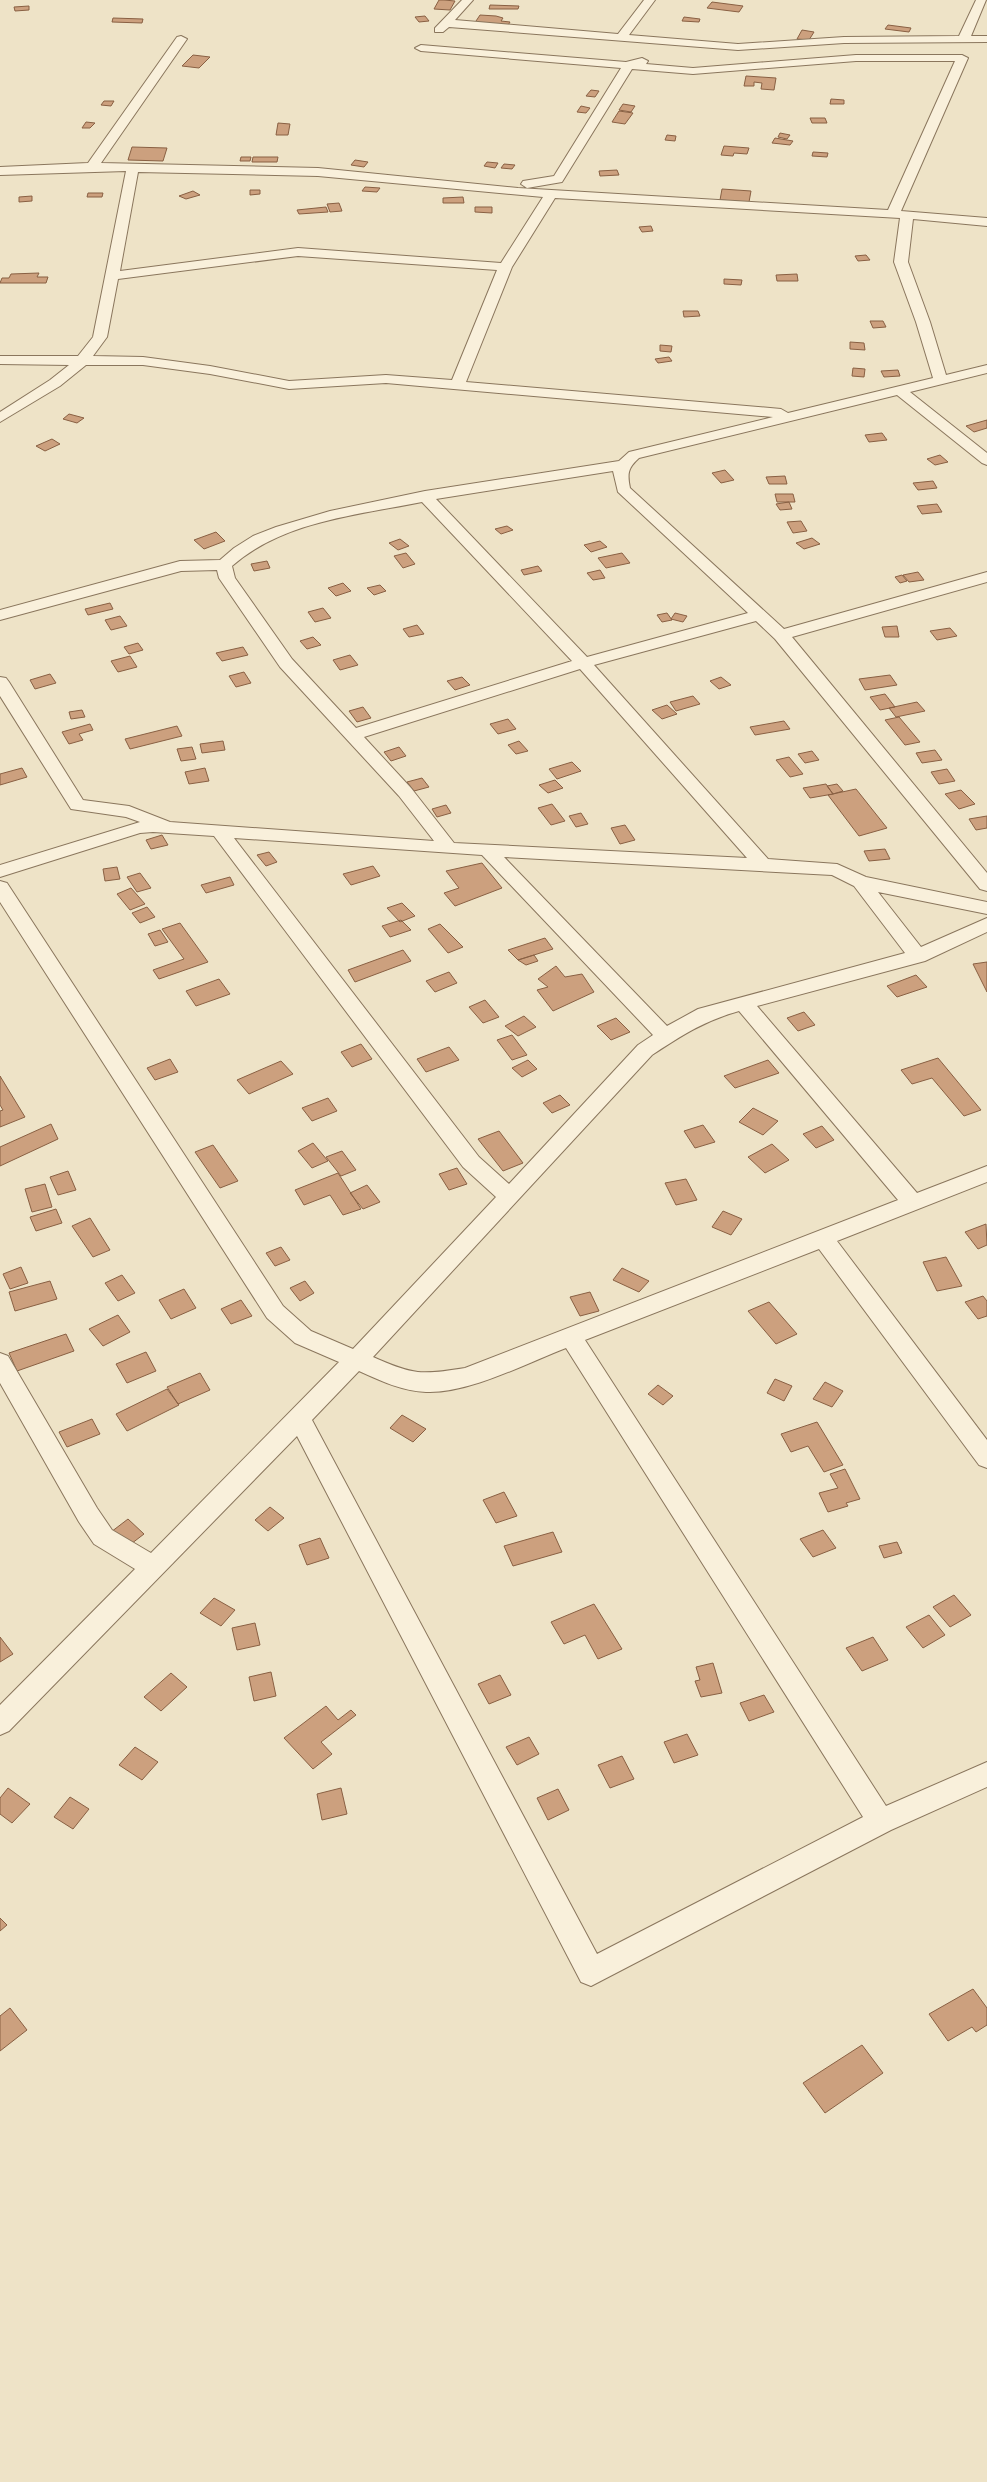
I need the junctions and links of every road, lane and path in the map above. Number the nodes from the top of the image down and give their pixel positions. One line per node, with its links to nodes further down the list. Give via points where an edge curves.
1 (468, 0): 4 (street)
2 (650, 0): 5 (street)
3 (981, 0): 6 (street)
4 (446, 22): 5 (street); 10 (street, via 421,48)
5 (620, 38): 9 (street)
6 (964, 38): 8 (street); 9 (street, via 844,40 738,47)
7 (181, 39): 11 (street)
8 (987, 39)
9 (681, 43): 10 (street, via 661,55)
10 (630, 64): 14 (street, via 558,179 542,183); 16 (street, via 693,71 856,58 962,58)
11 (92, 167): 12 (street); 13 (street)
12 (133, 168): 14 (street, via 318,172); 20 (street)
13 (0, 171)
14 (472, 187): 15 (street)
15 (551, 194): 16 (street); 19 (street)
16 (894, 214): 17 (street)
17 (907, 215): 18 (street); 24 (street, via 901,262 923,322)
18 (987, 222)
19 (505, 267): 20 (street, via 298,252); 25 (street)
20 (112, 276): 21 (street, via 100,338)
21 (85, 359): 22 (street); 25 (street, via 143,361 289,385 386,379); 28 (street, via 72,371)
22 (0, 360)
23 (987, 369): 24 (street)
24 (940, 380): 26 (street)
25 (457, 385): 27 (street)
26 (899, 390): 27 (street); 29 (street)
27 (798, 414): 30 (street, via 634,455)
28 (0, 418)
29 (987, 460)
30 (622, 465): 31 (street, via 522,478); 35 (street, via 620,473 623,489)
31 (425, 496): 32 (street, via 329,516 283,530 233,555); 37 (street)
32 (224, 565): 34 (street, via 180,566); 39 (street, via 227,578 286,663)
33 (987, 577): 36 (street)
34 (0, 615)
35 (759, 615): 36 (street); 37 (street)
36 (781, 635): 47 (street)
37 (583, 664): 39 (street); 44 (street)
38 (0, 682): 40 (street, via 77,805 129,812)
39 (351, 736): 42 (street, via 405,792)
40 (173, 828): 41 (street); 45 (street, via 138,828)
41 (219, 830): 42 (street); 55 (street, via 472,1162)
42 (449, 848): 43 (street)
43 (487, 850): 44 (street); 53 (street)
44 (763, 864): 46 (street, via 837,870)
45 (0, 871)
46 (861, 882): 49 (street); 51 (street)
47 (987, 885)
48 (0, 887): 59 (street, via 275,1312 303,1336)
49 (987, 908)
50 (987, 924): 51 (street)
51 (918, 956): 52 (street)
52 (744, 1003): 53 (street, via 705,1014); 56 (street)
53 (665, 1036): 55 (street, via 645,1050)
54 (987, 1174): 56 (street)
55 (510, 1197): 59 (street)
56 (912, 1204): 57 (street)
57 (824, 1238): 58 (street); 62 (street)
58 (571, 1337): 59 (street, via 467,1378 447,1382 427,1383 400,1379); 66 (street)
59 (356, 1360): 61 (street)
60 (0, 1362): 63 (street, via 84,1509 103,1537)
61 (299, 1418): 63 (street); 66 (street, via 591,1972)
62 (987, 1458)
63 (153, 1567): 64 (street)
64 (0, 1723)
65 (987, 1774): 66 (street)
66 (881, 1820)

